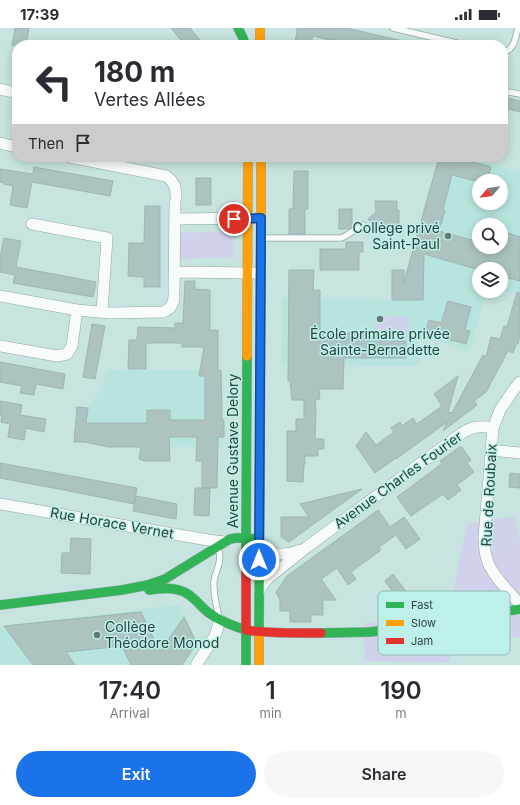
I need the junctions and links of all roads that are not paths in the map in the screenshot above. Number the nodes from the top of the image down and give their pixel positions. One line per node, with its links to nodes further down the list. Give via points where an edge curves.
1 (238, 28): 5 (main road)
2 (260, 28): 6 (main road)
3 (392, 28): 7 (lane)
4 (518, 28): 8 (lane, via 513,46)
5 (244, 40)
6 (260, 40)
7 (444, 40)
8 (508, 50)
9 (0, 89): 10 (street)
10 (12, 92)
11 (508, 92): 12 (lane)
12 (520, 94)
13 (0, 143): 14 (street)
14 (12, 146)
15 (114, 162): 20 (street, via 172,179 176,190)
16 (248, 162): 18 (main road, Avenue Gustave Delory)
17 (261, 162): 19 (main road, Avenue Gustave Delory)
18 (248, 218): 19 (street); 20 (street); 23 (main road, Avenue Gustave Delory)
19 (261, 218): 24 (main road, Avenue Gustave Delory)
20 (175, 219): 25 (street)
21 (32, 224): 30 (street, via 107,238)
22 (363, 225): 24 (lane, via 342,238)
23 (248, 238): 24 (lane); 26 (main road, Avenue Gustave Delory)
24 (261, 238): 27 (main road, Avenue Gustave Delory)
25 (175, 272): 26 (street); 30 (street, via 173,304 167,310)
26 (248, 272): 27 (street); 37 (main road, Avenue Gustave Delory)
27 (260, 273): 40 (main road, Avenue Gustave Delory)
28 (0, 296): 29 (street)
29 (78, 310): 30 (street); 31 (street, via 72,346 67,354 57,356)
30 (102, 312)
31 (0, 346)
32 (520, 382): 33 (street, Rue de Roubaix, via 500,410)
33 (493, 428): 34 (street, Rue de Roubaix); 39 (street, Avenue Charles Fourier, via 478,426 462,433)
34 (491, 450): 35 (street); 43 (street, Rue de Roubaix, via 484,548 493,572)
35 (520, 453)
36 (0, 504): 38 (street, Rue Horace Vernet)
37 (246, 537): 38 (main road, via 233,538); 40 (main road, Avenue Charles Fourier, via 254,539); 41 (main road, Avenue Gustave Delory)
38 (221, 544): 42 (main road, via 165,579); 50 (lane, via 220,559 214,578)
39 (307, 547): 40 (street, Avenue Charles Fourier, via 287,554 274,554); 45 (street, Avenue Charles Fourier, via 268,579)
40 (259, 549): 41 (street, Avenue Charles Fourier); 45 (main road, Avenue Gustave Delory)
41 (246, 551): 51 (main road, Avenue Gustave Delory)
42 (122, 590): 47 (main road); 50 (main road, via 180,590 192,596)
43 (509, 591)
44 (510, 592): 46 (street, Rue de Roubaix)
45 (259, 593): 53 (main road, Avenue Gustave Delory)
46 (520, 604)
47 (0, 605)
48 (520, 609): 49 (main road)
49 (510, 611)
50 (220, 620): 51 (main road); 54 (street, via 215,636)
51 (246, 630): 53 (main road); 55 (main road, Avenue Gustave Delory)
52 (378, 631): 53 (main road)
53 (259, 632): 56 (main road, Avenue Gustave Delory)
54 (196, 665)
55 (246, 665)
56 (259, 665)

